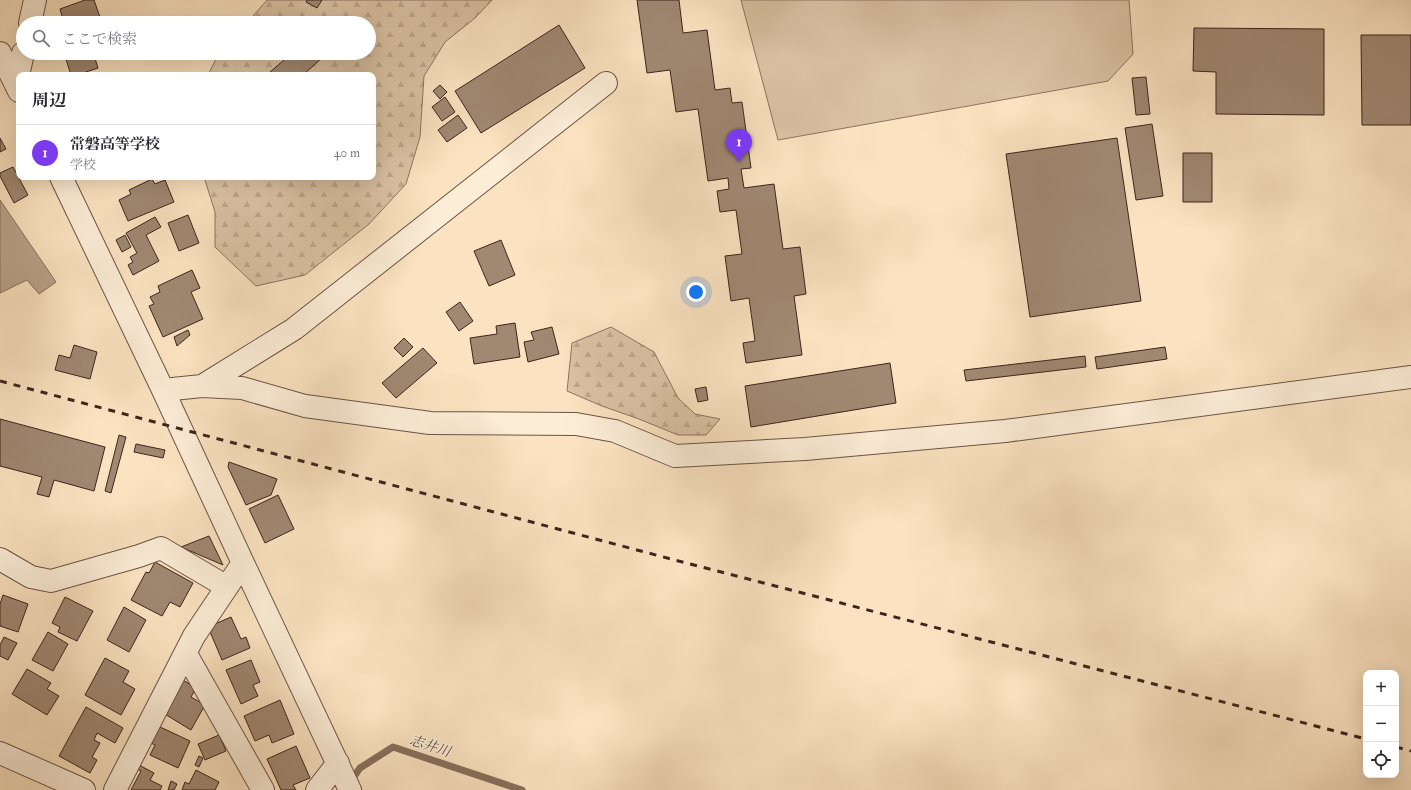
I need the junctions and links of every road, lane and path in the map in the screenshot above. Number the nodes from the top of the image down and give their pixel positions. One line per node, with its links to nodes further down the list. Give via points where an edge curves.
1 (35, 0): 2 (street)
2 (32, 16)
3 (0, 53): 7 (street)
4 (22, 60): 5 (street)
5 (20, 72)
6 (606, 83): 10 (street, via 294,329)
7 (16, 84)
8 (61, 180): 11 (street)
9 (1411, 377): 10 (street, via 1005,431 805,449 675,456 615,431 576,424 430,423 305,406 242,388)
10 (202, 386): 11 (street)
11 (163, 390): 13 (street)
12 (0, 559): 14 (street, via 32,577 51,581 161,548)
13 (243, 563): 14 (street); 17 (street)
14 (227, 587): 15 (street, via 194,636)
15 (186, 654): 19 (street); 20 (street)
16 (0, 753): 18 (street)
17 (338, 763): 21 (street); 22 (street)
18 (84, 790)
19 (115, 790)
20 (263, 790)
21 (318, 790)
22 (350, 790)

